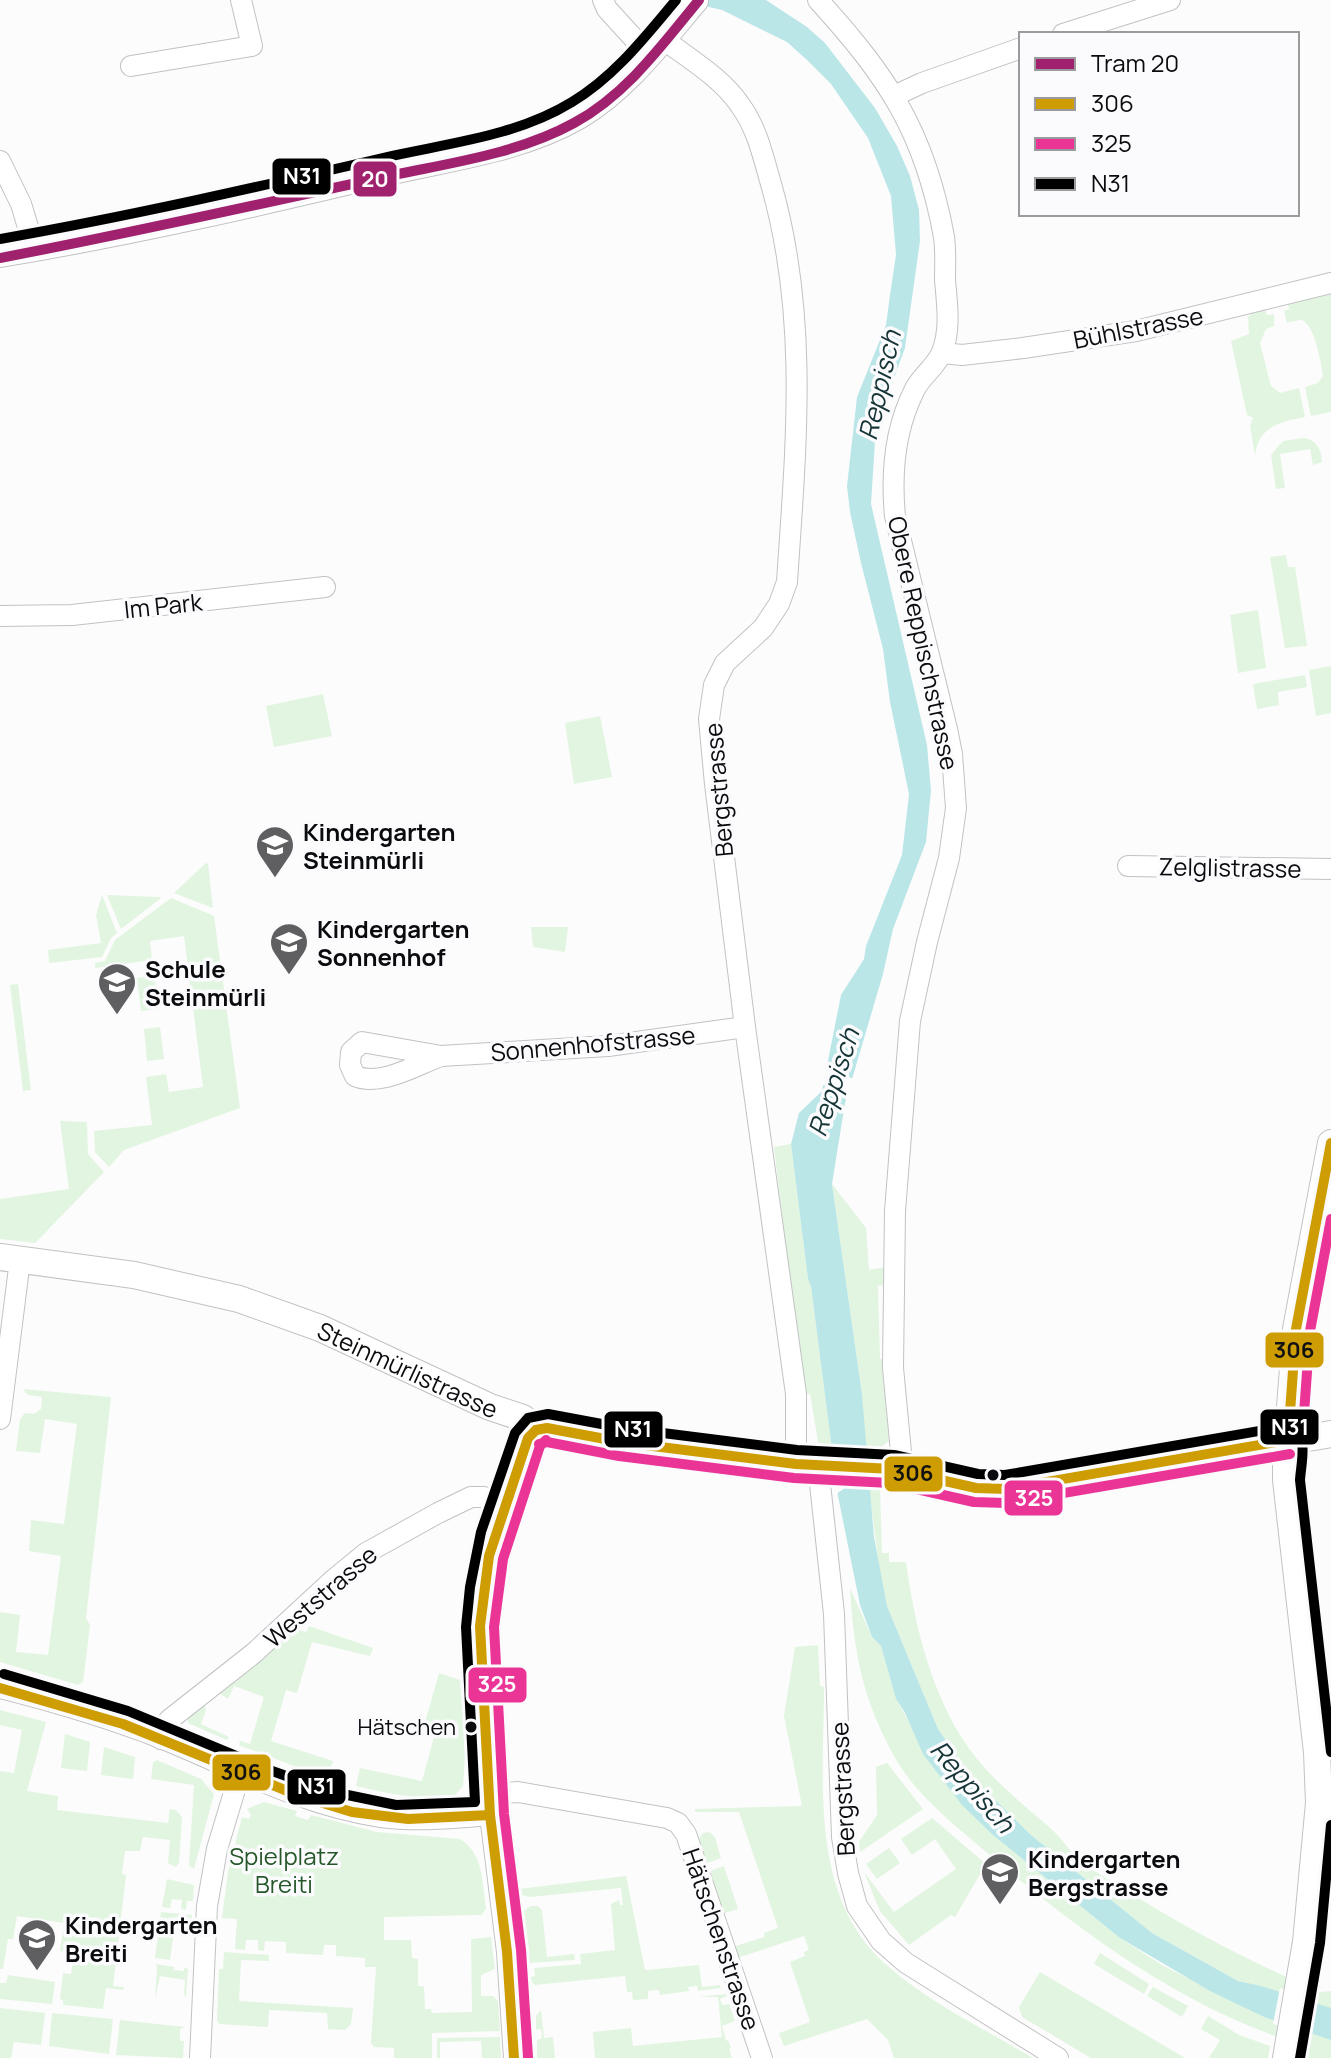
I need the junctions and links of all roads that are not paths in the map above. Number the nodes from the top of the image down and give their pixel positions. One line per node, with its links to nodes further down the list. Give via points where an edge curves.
1 (241, 0): 9 (street, via 252,46)
2 (603, 0): 7 (street, Bergstrasse, via 607,9)
3 (818, 0): 10 (street, Obere Reppischstrasse)
4 (1170, 0): 6 (street)
5 (691, 4): 7 (main road)
6 (1069, 32)
7 (655, 46): 12 (main road, via 591,107 527,138); 20 (street, Bergstrasse, via 727,88 750,119 787,247 794,297 798,422 787,582 763,628 725,663 714,685 709,719)
8 (1019, 49): 10 (street)
9 (131, 66)
10 (894, 96): 15 (street, Obere Reppischstrasse, via 925,158 944,240 948,321)
11 (0, 161): 12 (street)
12 (34, 247): 13 (main road)
13 (0, 253)
14 (1331, 283): 15 (street, Bühlstrasse, via 1136,331 962,355)
15 (942, 353): 29 (street, Obere Reppischstrasse, via 914,389 901,425 892,481 895,516 952,754 956,808 910,1021 895,1211 893,1368)
16 (325, 587): 17 (street, Im Park, via 72,615)
17 (0, 616)
18 (1128, 866): 19 (street, Zelglistrasse)
19 (1331, 869)
20 (745, 1027): 21 (street, Sonnenhofstrasse, via 608,1046); 28 (street, Bergstrasse, via 796,1394)
21 (441, 1056)
22 (1331, 1143): 27 (street, via 1296,1329)
23 (10, 1258): 24 (street); 25 (street, Steinmürlistrasse, via 134,1275 253,1304 523,1418)
24 (0, 1419)
25 (536, 1430): 28 (street, Steinmürlistrasse); 30 (street, via 528,1438)
26 (1331, 1434): 27 (street, Steinmürlistrasse)
27 (1288, 1440): 29 (street, Steinmürlistrasse, via 1006,1489 976,1488); 35 (street, via 1286,1480 1319,1803 1316,1859)
28 (814, 1465): 29 (street, Steinmürlistrasse); 39 (street, Bergstrasse, via 834,1614 842,1837 857,1906 881,1941 906,1963)
29 (906, 1472)
30 (504, 1503): 32 (street, Weststrasse, via 471,1497 366,1553 169,1720); 34 (street, via 489,1556 480,1626)
31 (0, 1688): 32 (street)
32 (161, 1739): 33 (street)
33 (240, 1773): 34 (street, via 379,1817 433,1820); 36 (street, via 217,1849 207,1906)
34 (489, 1804): 37 (street); 38 (street, Hätschenstrasse, via 518,1792 678,1823)
35 (1287, 2056)
36 (200, 2058)
37 (514, 2058)
38 (762, 2058)
39 (1058, 2058)

